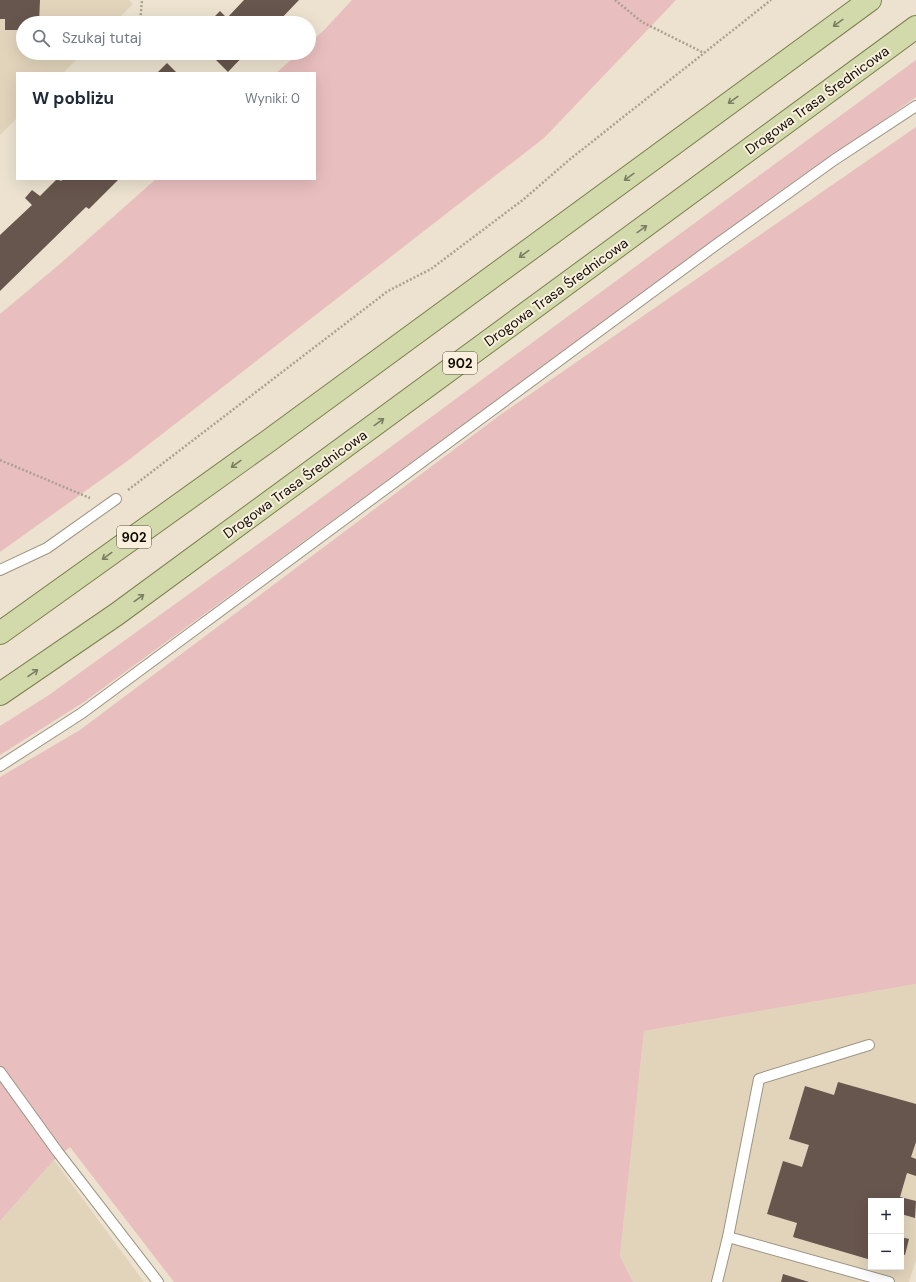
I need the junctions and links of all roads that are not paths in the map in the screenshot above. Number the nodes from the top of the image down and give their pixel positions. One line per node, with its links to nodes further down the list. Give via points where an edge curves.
1 (870, 0): 6 (main road, 902, one-way to 6, via 267,442)
2 (916, 27): 7 (main road, Drogowa Trasa Średnicowa / 902, one-way to 2, via 117,614)
3 (916, 106): 8 (lane, via 834,160 713,247 82,713)
4 (116, 499): 5 (lane, via 47,548)
5 (0, 570)
6 (0, 633)
7 (0, 694)
8 (0, 766)
9 (869, 1045): 11 (lane, via 759,1079)
10 (0, 1072): 12 (lane, via 56,1151)
11 (728, 1237): 13 (lane); 14 (lane)
12 (158, 1282)
13 (717, 1282)
14 (890, 1282)

